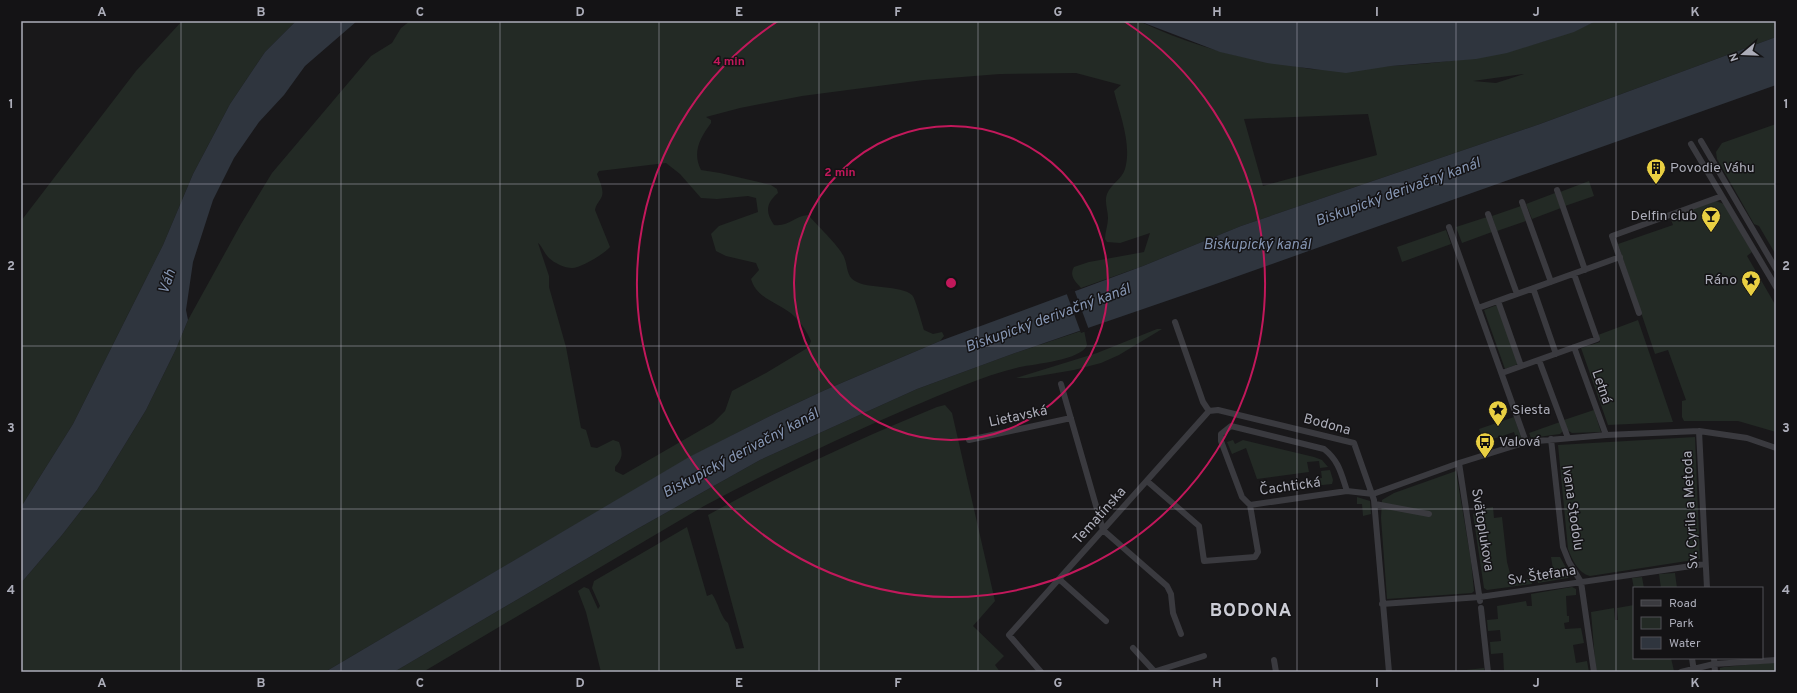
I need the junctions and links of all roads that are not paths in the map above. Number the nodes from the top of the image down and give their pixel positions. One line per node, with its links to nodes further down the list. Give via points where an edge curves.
1 (1701, 141): 9 (street)
2 (1691, 144): 4 (street)
3 (1557, 190): 10 (street)
4 (1722, 196): 8 (street, via 1612,236); 13 (street)
5 (1522, 202): 12 (street)
6 (1488, 214): 15 (street)
7 (1449, 227): 17 (street)
8 (1620, 257): 10 (street); 18 (street)
9 (1776, 269)
10 (1585, 270): 11 (street)
11 (1574, 274): 12 (street); 20 (street, via 1597,339)
12 (1551, 282): 14 (street)
13 (1776, 287)
14 (1533, 288): 15 (street); 21 (street)
15 (1516, 294): 16 (street)
16 (1498, 301): 17 (street); 23 (street)
17 (1478, 308): 24 (street)
18 (1639, 313)
19 (1175, 322): 26 (street)
20 (1574, 347): 21 (street); 30 (street, Letná)
21 (1556, 354): 22 (street)
22 (1539, 360): 23 (street); 32 (street)
23 (1521, 366): 24 (street)
24 (1502, 373): 35 (street)
25 (1061, 384): 27 (street, Lietavská)
26 (1209, 411): 28 (street, Bodona, via 1218,410); 38 (street, Tematínska)
27 (1071, 418): 34 (street, Lietavská); 44 (street, Lietavská)
28 (1274, 424): 31 (street); 40 (street, Bodona, via 1354,443)
29 (1699, 431): 30 (street); 36 (street, via 1747,438); 45 (street, Sv. Cyrila a Metoda)
30 (1606, 435): 32 (street)
31 (1272, 436): 39 (street, Čachtická, via 1324,449 1337,462); 42 (street, Čachtická, via 1230,426 1221,434 1221,441 1242,497)
32 (1568, 438): 33 (street)
33 (1551, 439): 35 (street); 47 (street, Ivana Stodolu, via 1563,547 1568,562)
34 (969, 440)
35 (1526, 442): 37 (street)
36 (1776, 448)
37 (1459, 463): 40 (street); 49 (street, Svätoplukova)
38 (1147, 481): 42 (street, via 1199,526 1204,561 1255,557 1258,552); 44 (street, Tematínska)
39 (1347, 491): 40 (street, Čachtická); 42 (street, Čachtická)
40 (1373, 494): 41 (street, Bodona)
41 (1375, 504): 43 (street); 50 (street, Bodona)
42 (1250, 505)
43 (1429, 514)
44 (1103, 530): 46 (street, Tematínska); 53 (street, via 1167,586)
45 (1705, 564): 47 (street, Sv. Štefana); 48 (street, Sv. Cyrila a Metoda)
46 (1059, 579): 52 (street); 61 (street, Tematínska, via 1009,635)
47 (1581, 582): 49 (street, Sv. Štefana); 66 (street, Ivana Stodolu)
48 (1707, 587)
49 (1480, 599): 50 (street, Sv. Štefana)
50 (1382, 604): 64 (street, Bodona)
51 (1481, 608): 65 (street)
52 (1106, 621)
53 (1181, 634)
54 (1133, 648): 62 (street)
55 (1204, 656): 62 (street)
56 (1692, 659): 60 (street)
57 (1274, 660): 63 (street)
58 (1776, 660): 59 (street)
59 (1714, 661): 60 (street); 68 (street)
60 (1694, 670): 67 (street)
61 (1041, 672)
62 (1154, 672)
63 (1276, 672)
64 (1389, 672)
65 (1488, 672)
66 (1594, 672)
67 (1680, 672)
68 (1715, 672)

